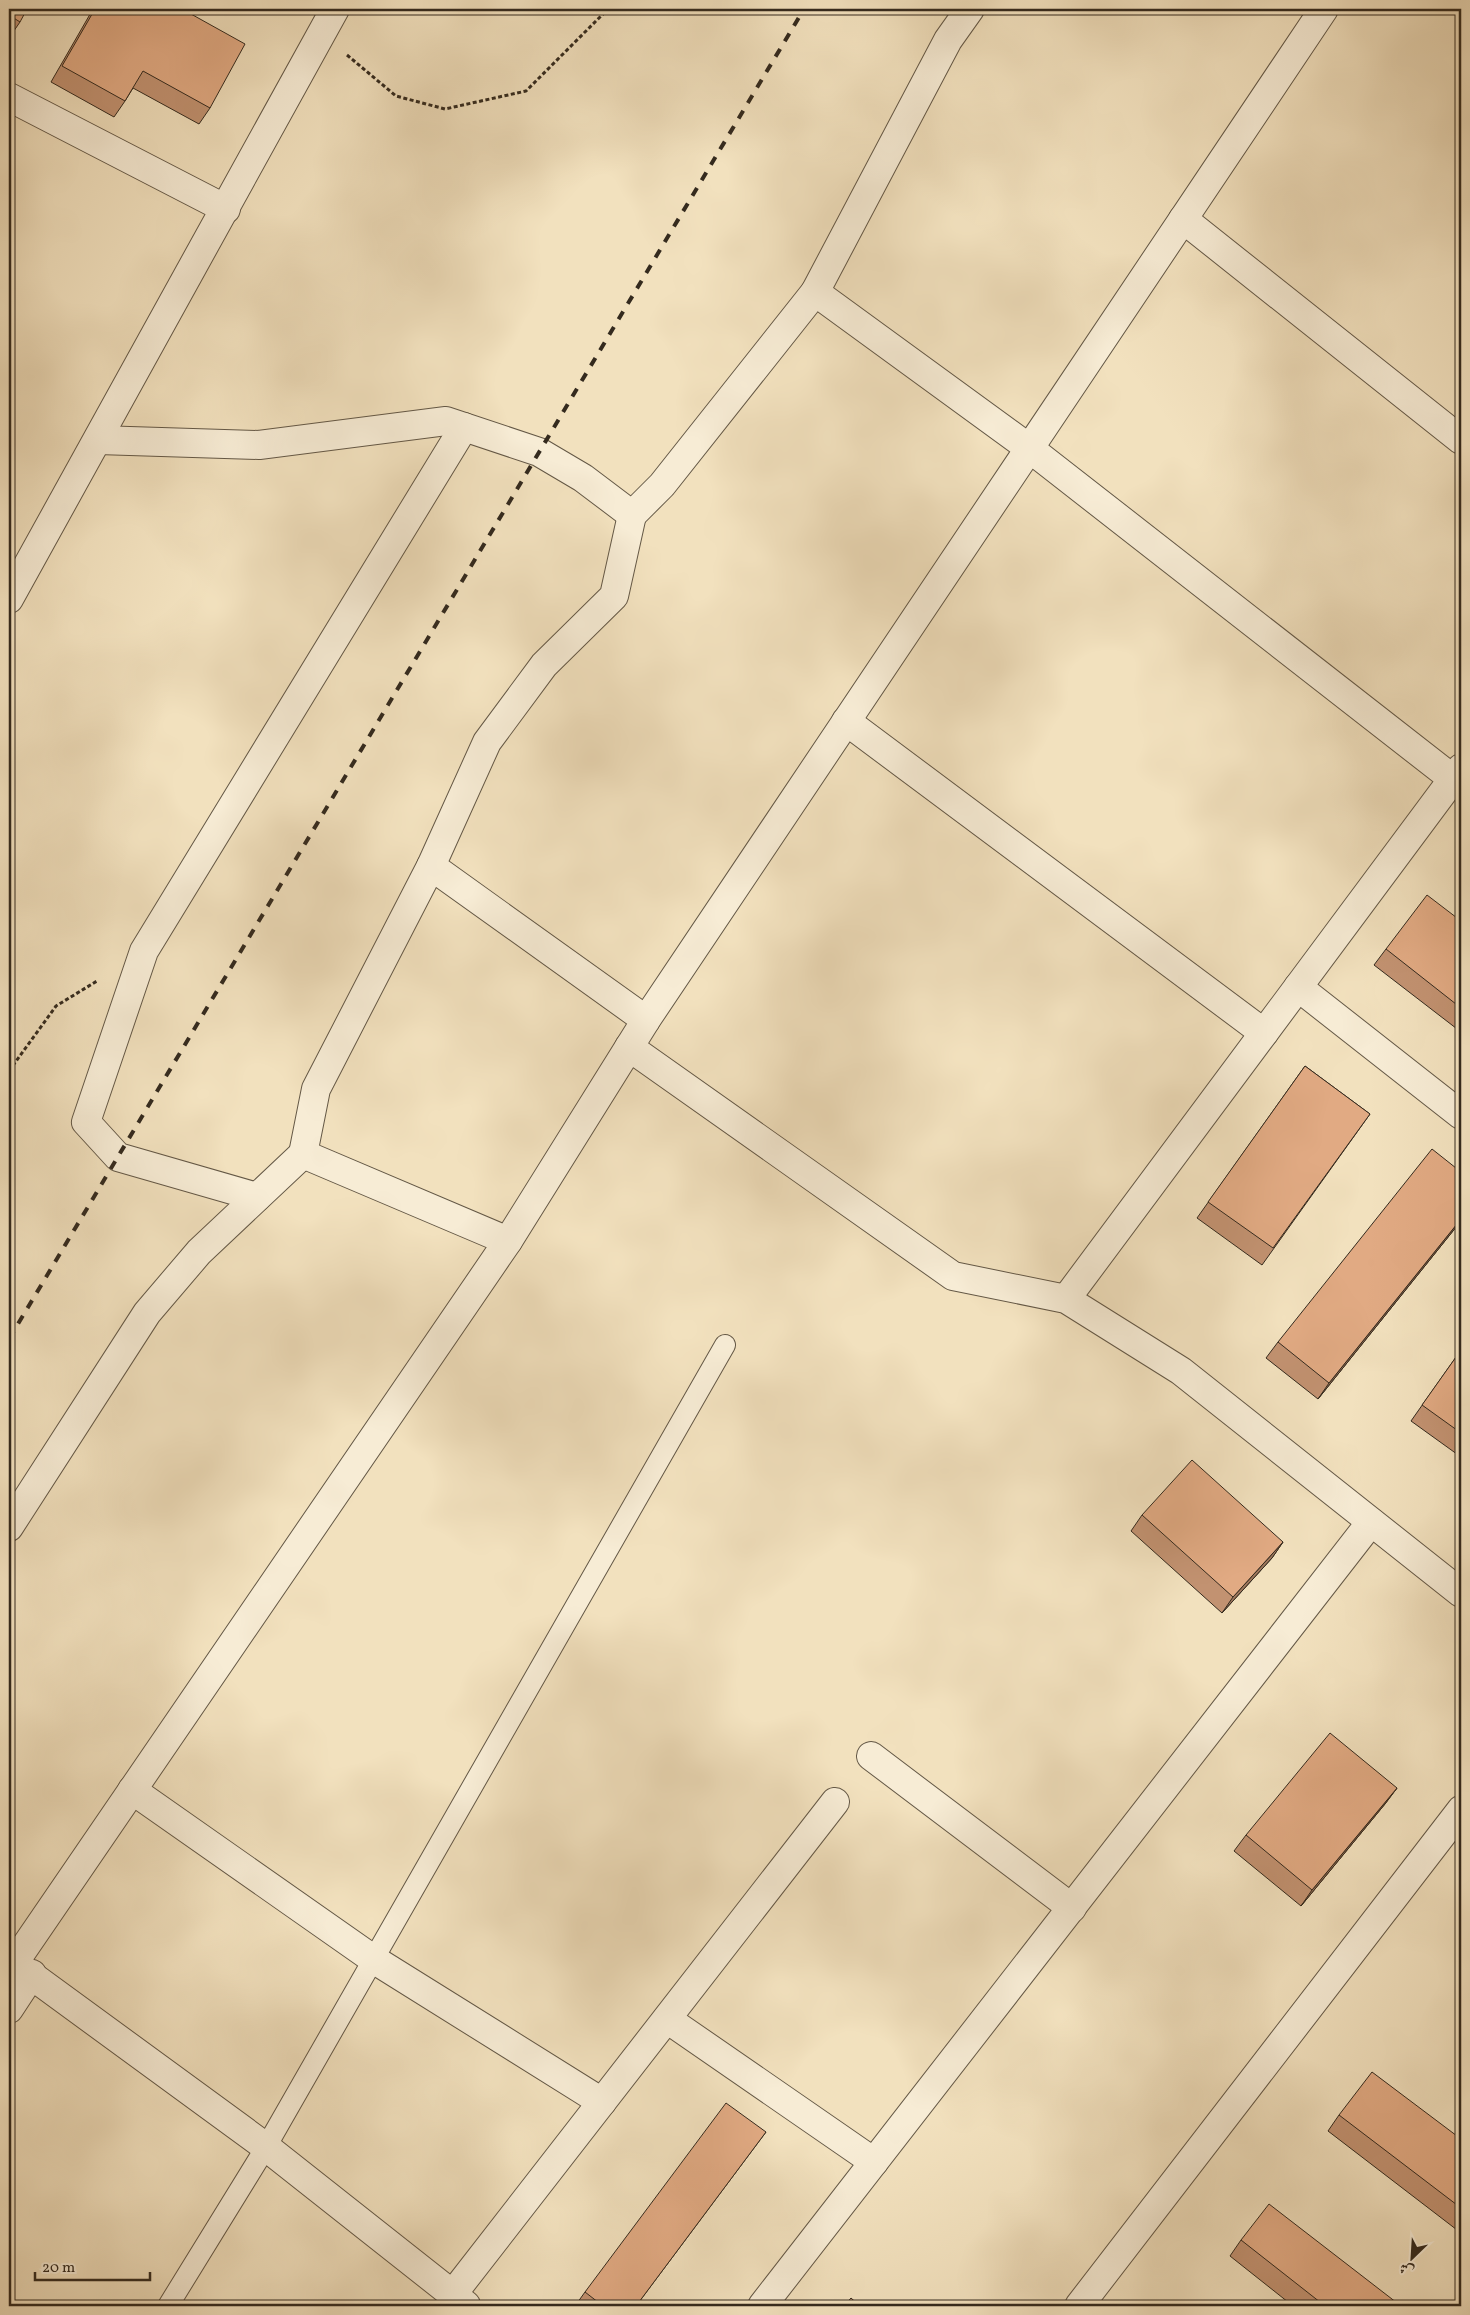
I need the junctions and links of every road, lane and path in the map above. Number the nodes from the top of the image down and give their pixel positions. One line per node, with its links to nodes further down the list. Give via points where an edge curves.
1 (336, 9): 5 (street)
2 (608, 9): 5 (path, via 526,91 445,109 396,96)
3 (970, 9): 9 (street, via 948,40)
4 (1324, 9): 8 (street)
5 (322, 34): 7 (street)
6 (9, 97): 7 (street)
7 (226, 209): 11 (street)
8 (1183, 219): 12 (street); 13 (street)
9 (815, 292): 13 (street); 14 (street, via 662,485)
10 (464, 427): 11 (street, via 446,421 259,445); 14 (street, via 539,452 583,478); 19 (street)
11 (98, 440): 15 (street)
12 (1461, 440)
13 (1029, 448): 16 (street); 17 (street)
14 (632, 516): 18 (street, via 614,596 544,665 487,742)
15 (12, 583)
16 (846, 721): 21 (street); 22 (street)
17 (1457, 774): 20 (street)
18 (431, 866): 21 (street); 26 (street, via 316,1089)
19 (144, 951): 24 (path, via 56,1006); 27 (street, via 86,1122 118,1156)
20 (1298, 987): 22 (street); 25 (street)
21 (646, 1020): 23 (street)
22 (1264, 1033): 29 (street)
23 (629, 1047): 28 (street); 29 (street, via 953,1276)
24 (9, 1071)
25 (1461, 1115)
26 (303, 1154): 27 (street); 28 (street)
27 (258, 1197): 32 (street, via 199,1252 147,1314)
28 (508, 1241): 35 (street)
29 (1066, 1299): 31 (street, via 1181,1371)
30 (726, 1345): 39 (lane)
31 (1371, 1522): 33 (street); 38 (street)
32 (9, 1528)
33 (1461, 1593)
34 (871, 1756): 38 (street)
35 (132, 1790): 39 (street); 40 (street)
36 (835, 1802): 42 (street)
37 (1461, 1810): 46 (street)
38 (1072, 1908): 45 (street)
39 (374, 1959): 43 (street); 44 (lane)
40 (18, 1965): 41 (street); 44 (street)
41 (9, 2009)
42 (667, 2019): 43 (street); 45 (street)
43 (602, 2102): 47 (street)
44 (266, 2147): 47 (street); 48 (lane)
45 (874, 2162): 49 (street)
46 (1093, 2301)
47 (462, 2303)
48 (168, 2306)
49 (762, 2306)

